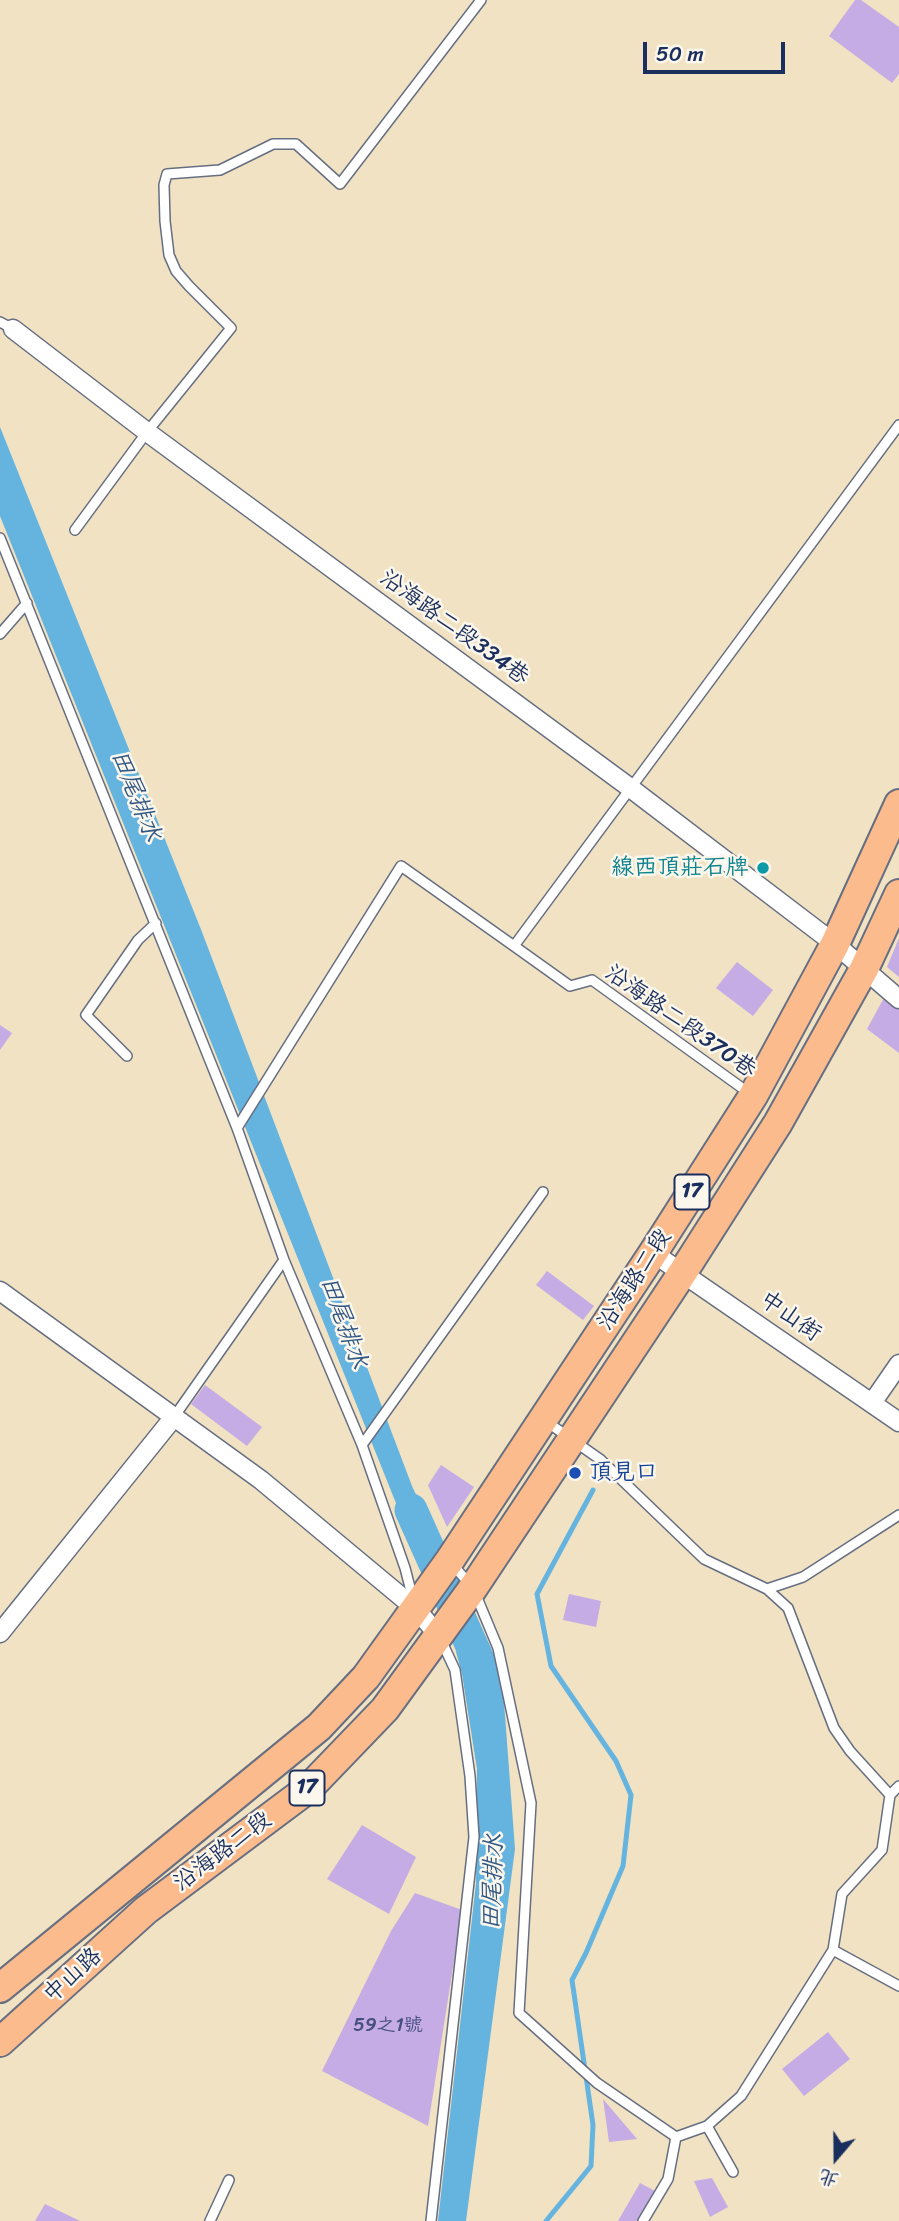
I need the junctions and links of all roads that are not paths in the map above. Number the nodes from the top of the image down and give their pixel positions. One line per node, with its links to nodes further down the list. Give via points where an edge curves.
1 (481, 0): 4 (lane, via 340,184 296,144 273,144 220,170 167,174 169,255 176,271 231,328)
2 (7, 326): 4 (street, 沿海路二段334巷)
3 (899, 425): 9 (lane)
4 (147, 432): 5 (lane); 9 (street, 沿海路二段334巷)
5 (75, 530)
6 (0, 538): 7 (lane)
7 (27, 603): 8 (lane); 12 (lane)
8 (0, 634)
9 (629, 787): 13 (street, 沿海路二段334巷); 14 (lane)
10 (899, 804): 13 (main road, 沿海路二段 / 17)
11 (899, 894): 15 (main road, 沿海路二段 / 17)
12 (156, 923): 17 (lane, via 138,940 86,1015); 19 (lane)
13 (835, 944): 15 (street, 沿海路二段334巷); 18 (main road, 沿海路二段 / 17)
14 (513, 946): 18 (lane, 沿海路二段370巷, via 570,986 592,980); 19 (lane, via 401,866)
15 (864, 969): 16 (street, 沿海路二段334巷); 23 (main road, 沿海路二段 / 17, via 778,1122)
16 (899, 999)
17 (127, 1056)
18 (753, 1096): 21 (main road, 沿海路二段 / 17)
19 (237, 1128): 22 (lane)
20 (543, 1192): 31 (lane)
21 (653, 1253): 23 (street, 中山街); 28 (main road, 沿海路二段 / 17)
22 (284, 1260): 27 (lane); 31 (lane)
23 (683, 1272): 26 (street, 中山街); 30 (main road, 沿海路二段 / 17)
24 (0, 1291): 27 (street)
25 (899, 1364): 26 (street)
26 (872, 1403): 29 (street, 中山街)
27 (174, 1417): 36 (street, via 261,1480); 37 (street)
28 (542, 1419): 30 (lane); 33 (main road, 沿海路二段 / 17)
29 (899, 1422)
30 (571, 1438): 34 (main road, 沿海路二段 / 17); 35 (lane, via 601,1460 704,1559)
31 (362, 1445): 36 (lane)
32 (899, 1515): 35 (lane, via 803,1577)
33 (450, 1560): 34 (lane); 36 (main road, 17)
34 (473, 1588): 38 (main road, 17); 48 (lane, via 498,1648 531,1803 519,2013 597,2083)
35 (767, 1589): 40 (lane, via 788,1608 834,1728)
36 (416, 1609): 38 (street); 41 (main road, 沿海路二段 / 17, via 366,1677 319,1727)
37 (0, 1633)
38 (439, 1636): 42 (main road, 沿海路二段 / 17, via 385,1709 309,1787); 52 (lane, via 455,1670 474,1837)
39 (899, 1786): 40 (lane)
40 (890, 1794): 43 (lane, via 882,1850 842,1894)
41 (131, 1878): 44 (main road, 中山路 / 17)
42 (146, 1910): 46 (main road, 中山路 / 17)
43 (833, 1950): 45 (lane); 47 (lane, via 741,2096)
44 (4, 1976)
45 (899, 1986)
46 (0, 2042)
47 (707, 2126): 48 (lane); 49 (lane)
48 (676, 2137): 53 (lane, via 668,2179)
49 (733, 2172)
50 (229, 2180): 51 (lane)
51 (210, 2221)
52 (431, 2221)
53 (643, 2221)

